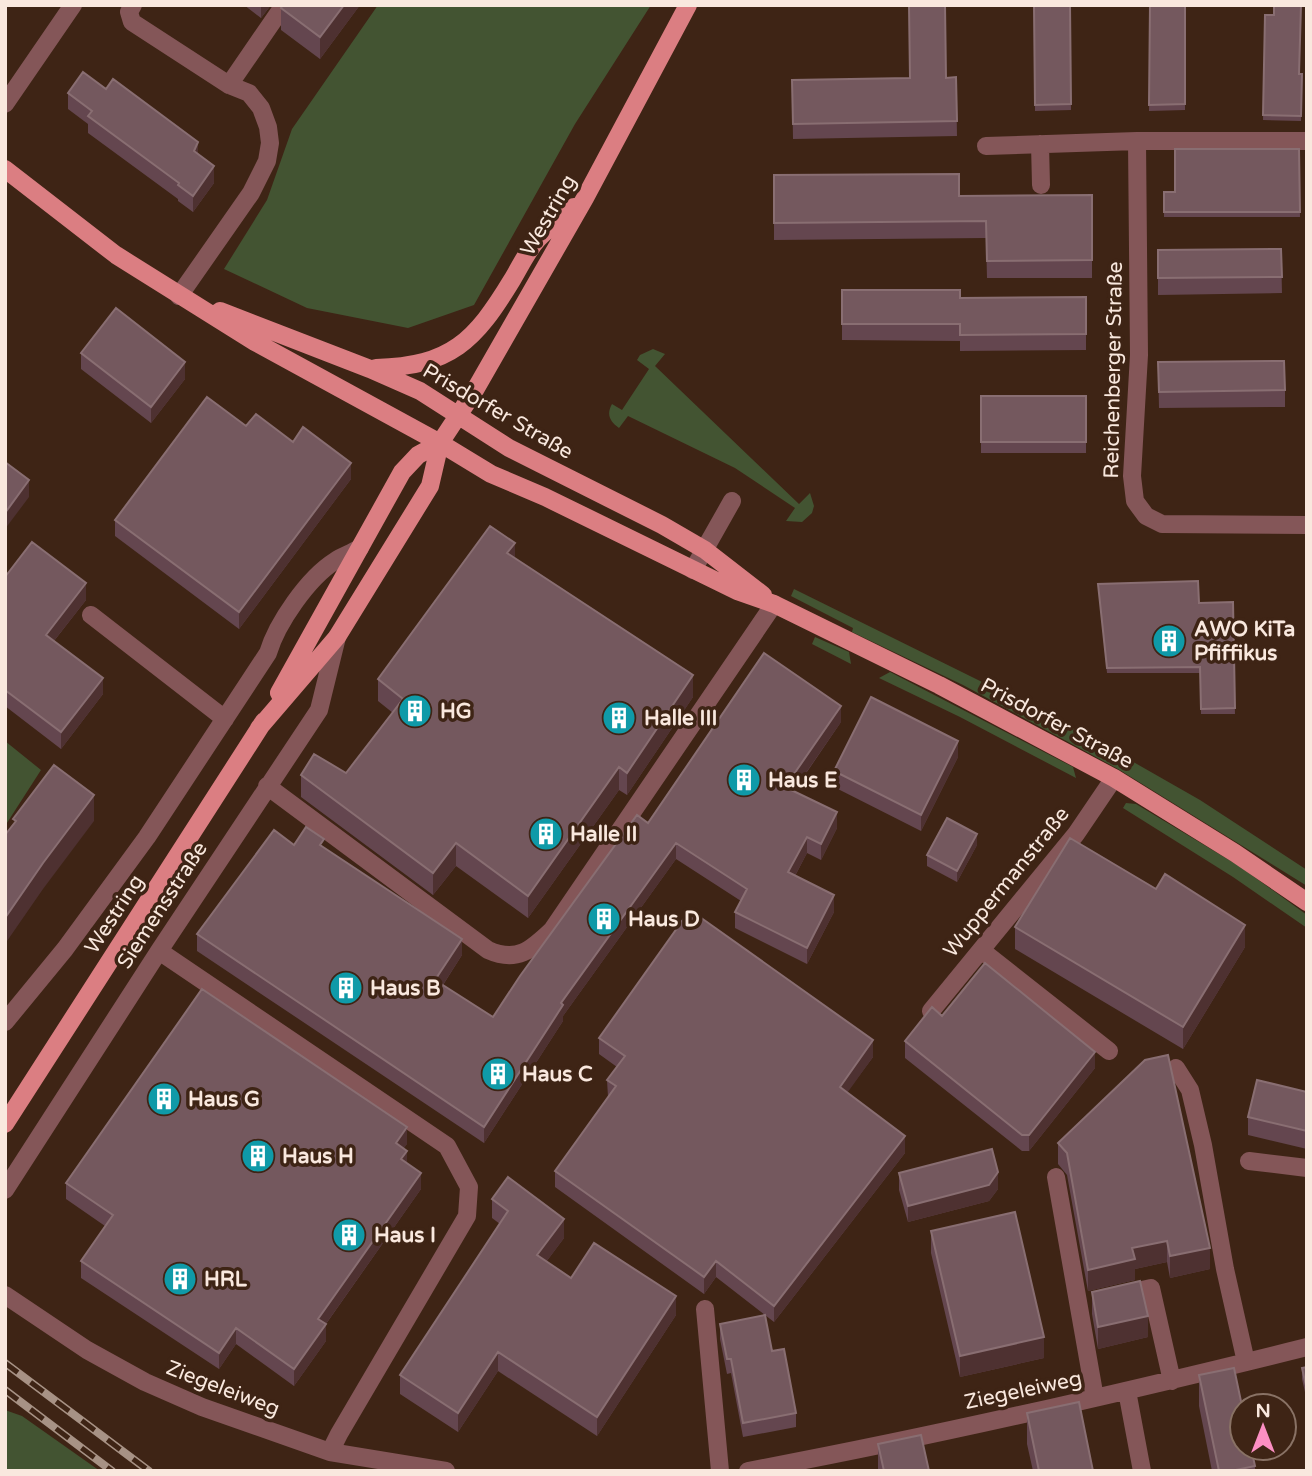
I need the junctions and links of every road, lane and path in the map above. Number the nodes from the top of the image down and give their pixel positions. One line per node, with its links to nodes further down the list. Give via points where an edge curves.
1 (73, 5): 6 (street)
2 (133, 5): 5 (street, via 129,12 132,22)
3 (284, 5): 5 (street)
4 (688, 5): 13 (main road, Westring)
5 (229, 85): 14 (street, via 249,93 261,108 269,135 267,161 251,193)
6 (5, 104)
7 (1307, 141): 8 (street)
8 (1137, 142): 9 (street); 19 (street, Reichenberger Straße, via 1135,501 1146,516 1162,524)
9 (1040, 144): 10 (street); 12 (street)
10 (986, 146)
11 (5, 169): 14 (main road, Prisdorfer Straße, via 116,255)
12 (1041, 185)
13 (585, 198): 15 (main road, via 537,240 474,337 447,354 417,364); 16 (main road, Westring)
14 (179, 296): 15 (main road, Prisdorfer Straße); 17 (main road, Prisdorfer Straße)
15 (370, 369): 16 (main road, Prisdorfer Straße)
16 (459, 414): 17 (main road, Westring); 21 (main road, Prisdorfer Straße, via 509,449)
17 (440, 443): 20 (main road, Westring, via 418,455 402,472); 22 (main road, Prisdorfer Straße, via 491,474); 25 (main road, Westring, via 430,486)
18 (732, 501): 21 (street)
19 (1307, 525)
20 (360, 548): 26 (street, via 334,562 311,583 274,633 268,653); 27 (main road, Westring)
21 (705, 550): 22 (street); 23 (main road, Prisdorfer Straße)
22 (693, 570): 23 (main road, Prisdorfer Straße)
23 (774, 604): 28 (main road, Prisdorfer Straße); 29 (street, via 551,930 532,949 501,956 488,950)
24 (91, 615): 26 (street)
25 (337, 637): 27 (main road, Westring); 29 (street, Siemensstraße, via 318,710)
26 (225, 719): 34 (street, via 147,837)
27 (259, 728): 37 (main road, Westring)
28 (1114, 778): 30 (main road, Prisdorfer Straße); 31 (street, Wuppermanstraße, via 1076,834)
29 (267, 786): 32 (street, Siemensstraße)
30 (1307, 902)
31 (981, 950): 33 (street, Wuppermanstraße); 35 (street)
32 (159, 951): 41 (street, Siemensstraße); 50 (street, via 447,1146 469,1187 467,1216)
33 (931, 1011)
34 (5, 1022)
35 (1109, 1051)
36 (1176, 1069): 46 (street, via 1190,1090)
37 (5, 1124)
38 (1249, 1161): 39 (street)
39 (1307, 1168)
40 (1056, 1177): 43 (street)
41 (5, 1190)
42 (5, 1295): 50 (street, Ziegeleiweg, via 145,1382)
43 (1091, 1302): 47 (street, via 1151,1288); 49 (street)
44 (705, 1309): 53 (street)
45 (1307, 1347): 46 (street, Ziegeleiweg)
46 (1246, 1362): 47 (street, Ziegeleiweg)
47 (1172, 1381): 48 (street, Ziegeleiweg)
48 (1127, 1391): 49 (street, Ziegeleiweg); 55 (street)
49 (1095, 1398): 51 (street, Ziegeleiweg)
50 (330, 1452): 52 (street, Ziegeleiweg)
51 (828, 1463): 54 (street, Ziegeleiweg)
52 (446, 1471)
53 (720, 1471)
54 (748, 1471)
55 (1142, 1471)

